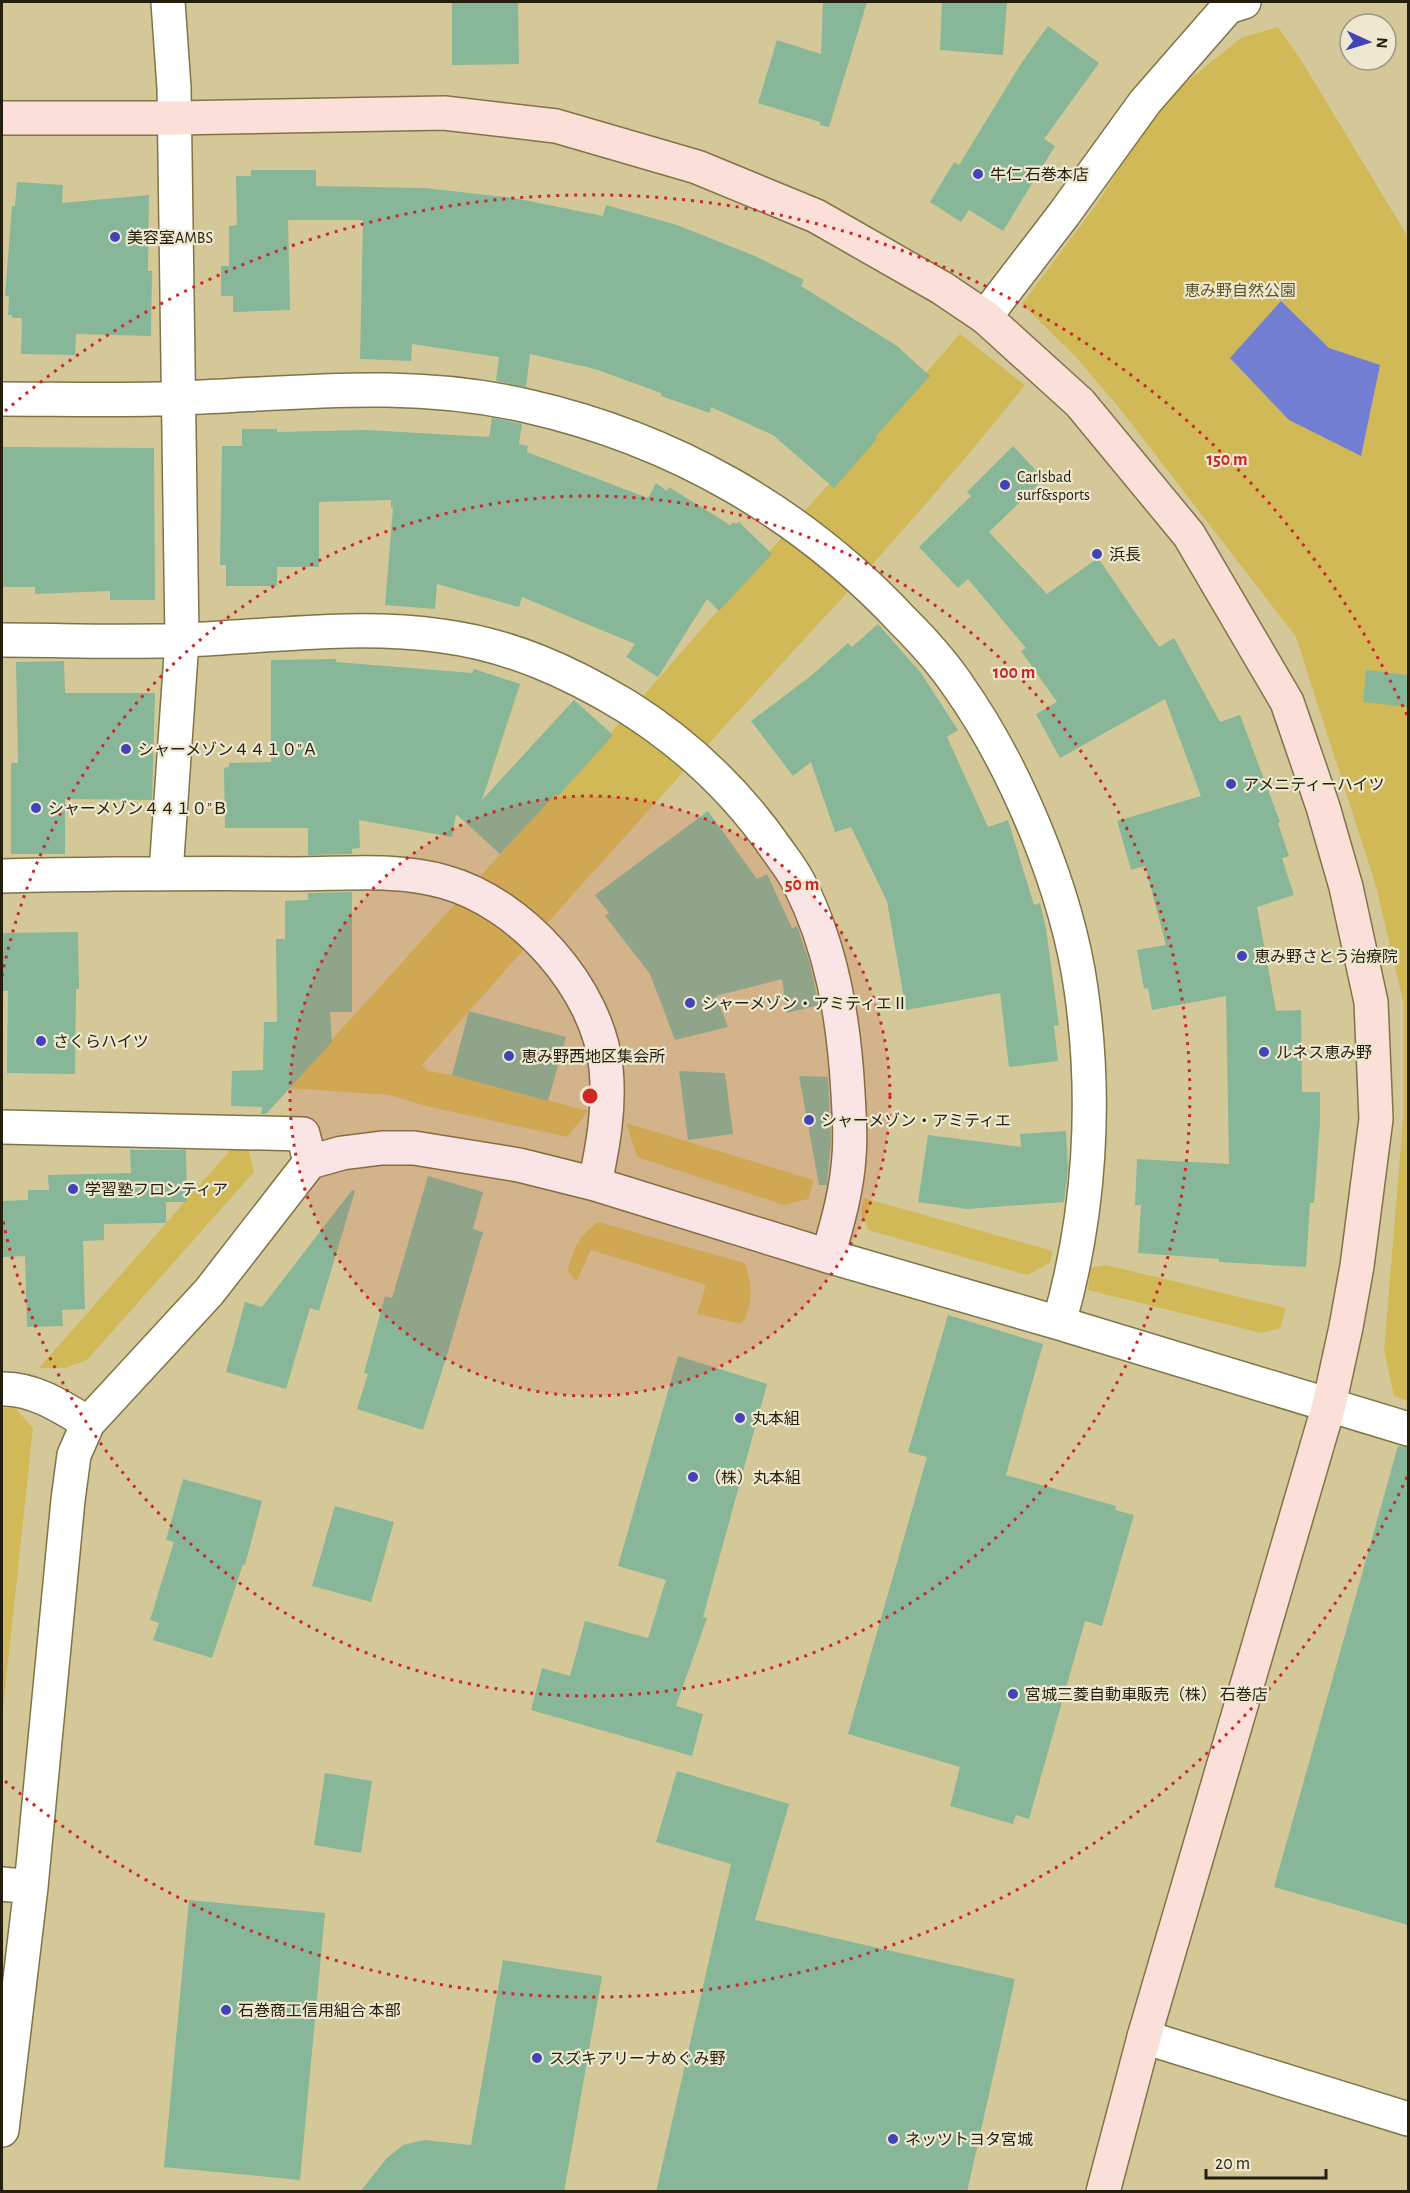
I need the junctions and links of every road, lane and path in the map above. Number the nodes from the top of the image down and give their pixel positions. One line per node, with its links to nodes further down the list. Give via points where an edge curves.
1 (168, 2): 4 (street)
2 (1232, 4): 5 (street, via 1146,102)
3 (2, 118): 4 (street)
4 (174, 118): 5 (street, via 444,113 556,126 697,167 816,216); 7 (street)
5 (985, 317): 18 (street, via 1080,403 1189,535 1287,702 1323,807 1346,887 1371,1002 1376,1119 1355,1276)
6 (2, 399): 7 (street)
7 (178, 399): 9 (street); 16 (street, via 365,388 432,391 527,406 588,422 703,467 744,490 827,549 879,594 958,685 987,731 1015,782 1036,833 1069,934 1087,1038 1088,1156 1081,1220)
8 (2, 640): 9 (street)
9 (182, 640): 10 (street); 15 (street, via 367,630 444,636 502,648 568,673 663,730 728,790 766,833 798,880 831,966 846,1056 849,1155 844,1197)
10 (166, 873): 11 (street); 14 (street, via 415,876 461,888 514,919 569,976 599,1038 606,1066 608,1102)
11 (2, 876)
12 (2, 1127): 13 (street, via 303,1134)
13 (310, 1162): 14 (street, via 342,1153 414,1148 519,1165); 19 (street, via 209,1292)
14 (595, 1184): 15 (street)
15 (828, 1256): 16 (street)
16 (1059, 1323): 18 (street)
17 (2, 1389): 19 (street, via 19,1388)
18 (1329, 1406): 20 (street); 22 (street)
19 (88, 1423): 21 (street, via 74,1455)
20 (1408, 1429)
21 (16, 1885): 24 (street)
22 (1144, 2037): 23 (street); 25 (street)
23 (1408, 2119)
24 (2, 2130)
25 (1103, 2192)

